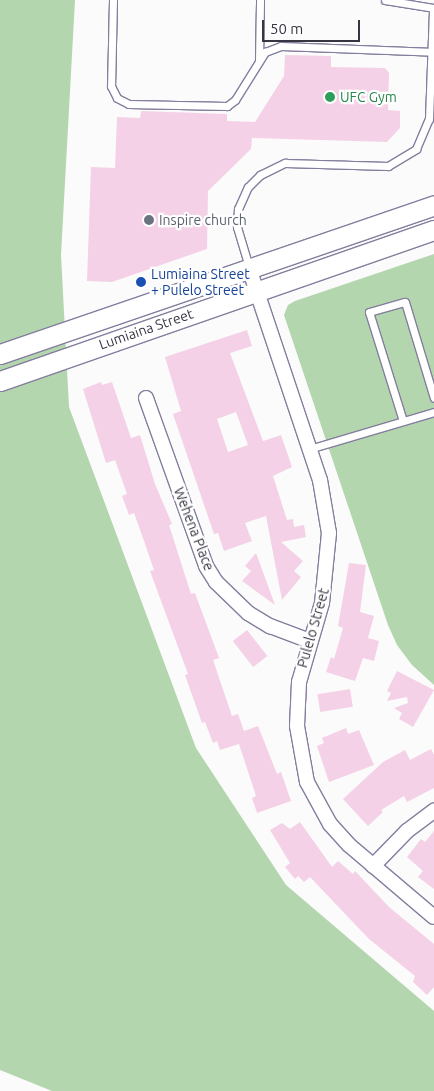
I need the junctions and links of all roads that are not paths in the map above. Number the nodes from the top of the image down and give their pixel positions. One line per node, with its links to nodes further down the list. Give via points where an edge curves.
1 (113, 0): 6 (lane, via 110,83 113,92 123,102 224,107 235,100)
2 (260, 0): 6 (lane)
3 (385, 0): 4 (lane)
4 (433, 8): 5 (lane)
5 (432, 52): 6 (lane, via 289,46 265,52); 9 (lane, via 429,119 416,149 402,160 371,168 285,163 271,168 248,187 238,209 237,227)
6 (259, 61)
7 (434, 205): 9 (main road, Lumiaina Street)
8 (434, 230): 10 (main road, Lumiaina Street)
9 (249, 268): 10 (street, Pulelo Street); 11 (main road, Lumiaina Street)
10 (256, 291): 12 (main road, Lumiaina Street); 17 (street, Pulelo Street)
11 (0, 354)
12 (0, 381)
13 (146, 398): 18 (street, Wehena Place, via 206,566 216,582 248,613 270,626)
14 (434, 398): 16 (lane, via 405,302 370,312)
15 (434, 412): 16 (lane)
16 (403, 421): 17 (lane)
17 (310, 449): 18 (street, Pulelo Street, via 320,480 329,533 327,581)
18 (310, 641): 20 (street, Pulelo Street, via 297,704 300,754 307,782 330,824)
19 (434, 811): 20 (street, via 407,831)
20 (374, 866): 21 (street, Pulelo Street)
21 (434, 917)

